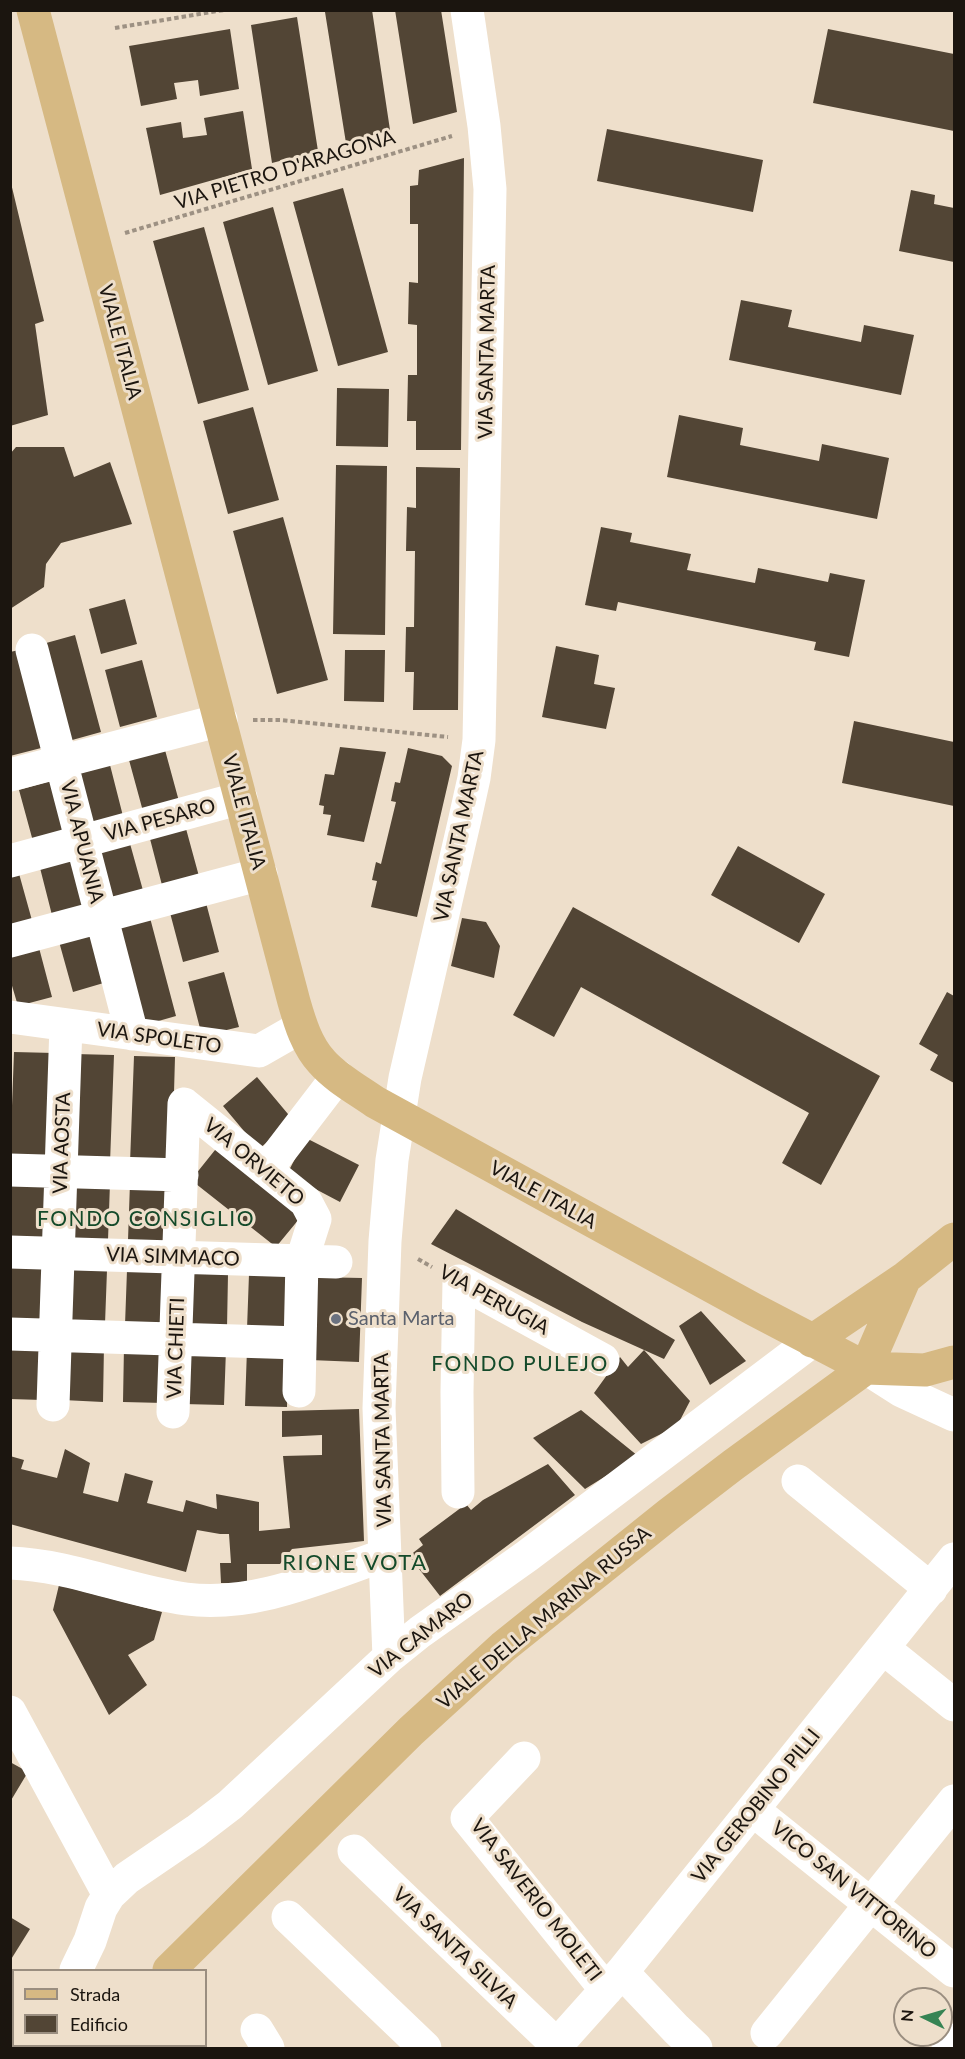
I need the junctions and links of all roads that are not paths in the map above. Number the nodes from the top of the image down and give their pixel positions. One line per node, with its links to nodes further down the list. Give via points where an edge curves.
1 (33, 10): 4 (main road, VIALE ITALIA)
2 (467, 10): 44 (street, VIA SANTA MARTA, via 490,189 479,740 469,800 405,1078 393,1160 385,1241 379,1408)
3 (32, 650): 5 (street, VIA APUANIA)
4 (220, 720): 5 (street); 7 (main road, VIALE ITALIA)
5 (61, 762): 6 (street); 8 (street, VIA APUANIA)
6 (10, 775)
7 (241, 798): 8 (street, VIA PESARO); 10 (main road, VIALE ITALIA)
8 (82, 842): 9 (street, VIA PESARO); 11 (street, VIA APUANIA)
9 (10, 861)
10 (261, 874): 11 (street); 15 (main road, VIALE ITALIA)
11 (101, 917): 12 (street); 16 (street, VIA APUANIA)
12 (10, 941)
13 (10, 1017): 14 (street, VIA SPOLETO)
14 (66, 1025): 16 (street, VIA SPOLETO); 21 (street, VIA AOSTA)
15 (301, 1027): 16 (street, VIA SPOLETO, via 260,1051); 17 (main road, VIALE ITALIA, via 322,1063)
16 (132, 1034)
17 (338, 1076): 20 (street); 33 (main road, VIALE ITALIA, via 416,1125)
18 (184, 1104): 20 (street, VIA ORVIETO); 22 (street, VIA CHIETI)
19 (10, 1170): 21 (street)
20 (266, 1170): 27 (street, VIA ORVIETO, via 306,1202 315,1219)
21 (61, 1171): 22 (street); 25 (street, VIA AOSTA)
22 (182, 1175): 26 (street, VIA CHIETI)
23 (954, 1239): 29 (main road)
24 (10, 1252): 25 (street, VIA SIMMACO)
25 (58, 1253): 26 (street, VIA SIMMACO); 31 (street, VIA AOSTA)
26 (179, 1257): 27 (street, VIA SIMMACO); 32 (street, VIA CHIETI)
27 (302, 1260): 28 (street, VIA SIMMACO); 34 (street, VIA ORVIETO)
28 (336, 1262)
29 (905, 1278): 33 (main road); 37 (main road)
30 (10, 1334): 31 (street)
31 (55, 1335): 32 (street); 39 (street, VIA AOSTA)
32 (176, 1339): 34 (street); 41 (street, VIA CHIETI)
33 (812, 1341): 37 (main road, VIALE ITALIA); 49 (street, VIA CAMARO)
34 (300, 1343): 38 (street, VIA ORVIETO)
35 (603, 1360): 43 (street, VIA PERUGIA, via 459,1281)
36 (954, 1362): 37 (main road, via 925,1370)
37 (866, 1368): 40 (street, via 902,1391); 60 (main road, VIALE DELLA MARINA RUSSA, via 688,1500 503,1647 411,1731)
38 (299, 1391)
39 (53, 1405)
40 (946, 1407)
41 (173, 1412)
42 (798, 1481): 47 (street)
43 (458, 1492)
44 (385, 1555): 46 (street, via 261,1595 211,1601); 49 (street, VIA SANTA MARTA)
45 (954, 1559): 47 (street, VIA GEROBINO PILLI)
46 (10, 1563)
47 (931, 1589): 48 (street, VIA GEROBINO PILLI)
48 (883, 1648): 50 (street); 54 (street, VIA GEROBINO PILLI)
49 (389, 1657): 56 (street, VIA CAMARO, via 230,1805)
50 (954, 1705)
51 (10, 1712): 56 (street)
52 (524, 1758): 62 (street, VIA SAVERIO MOLETI, via 467,1818)
53 (954, 1801): 57 (street)
54 (753, 1810): 57 (street, VICO SAN VITTORINO); 62 (street, VIA GEROBINO PILLI)
55 (354, 1851): 65 (street, VIA SANTA SILVIA)
56 (109, 1895): 59 (street, VIA CAMARO)
57 (871, 1904): 61 (street, VICO SAN VITTORINO); 63 (street)
58 (288, 1917): 66 (street)
59 (77, 1969)
60 (171, 1969)
61 (954, 1971)
62 (614, 1981): 65 (street, VIA GEROBINO PILLI); 67 (street)
63 (767, 2033)
64 (954, 2040): 68 (street)
65 (555, 2047)
66 (425, 2049)
67 (696, 2049)
68 (948, 2049)

